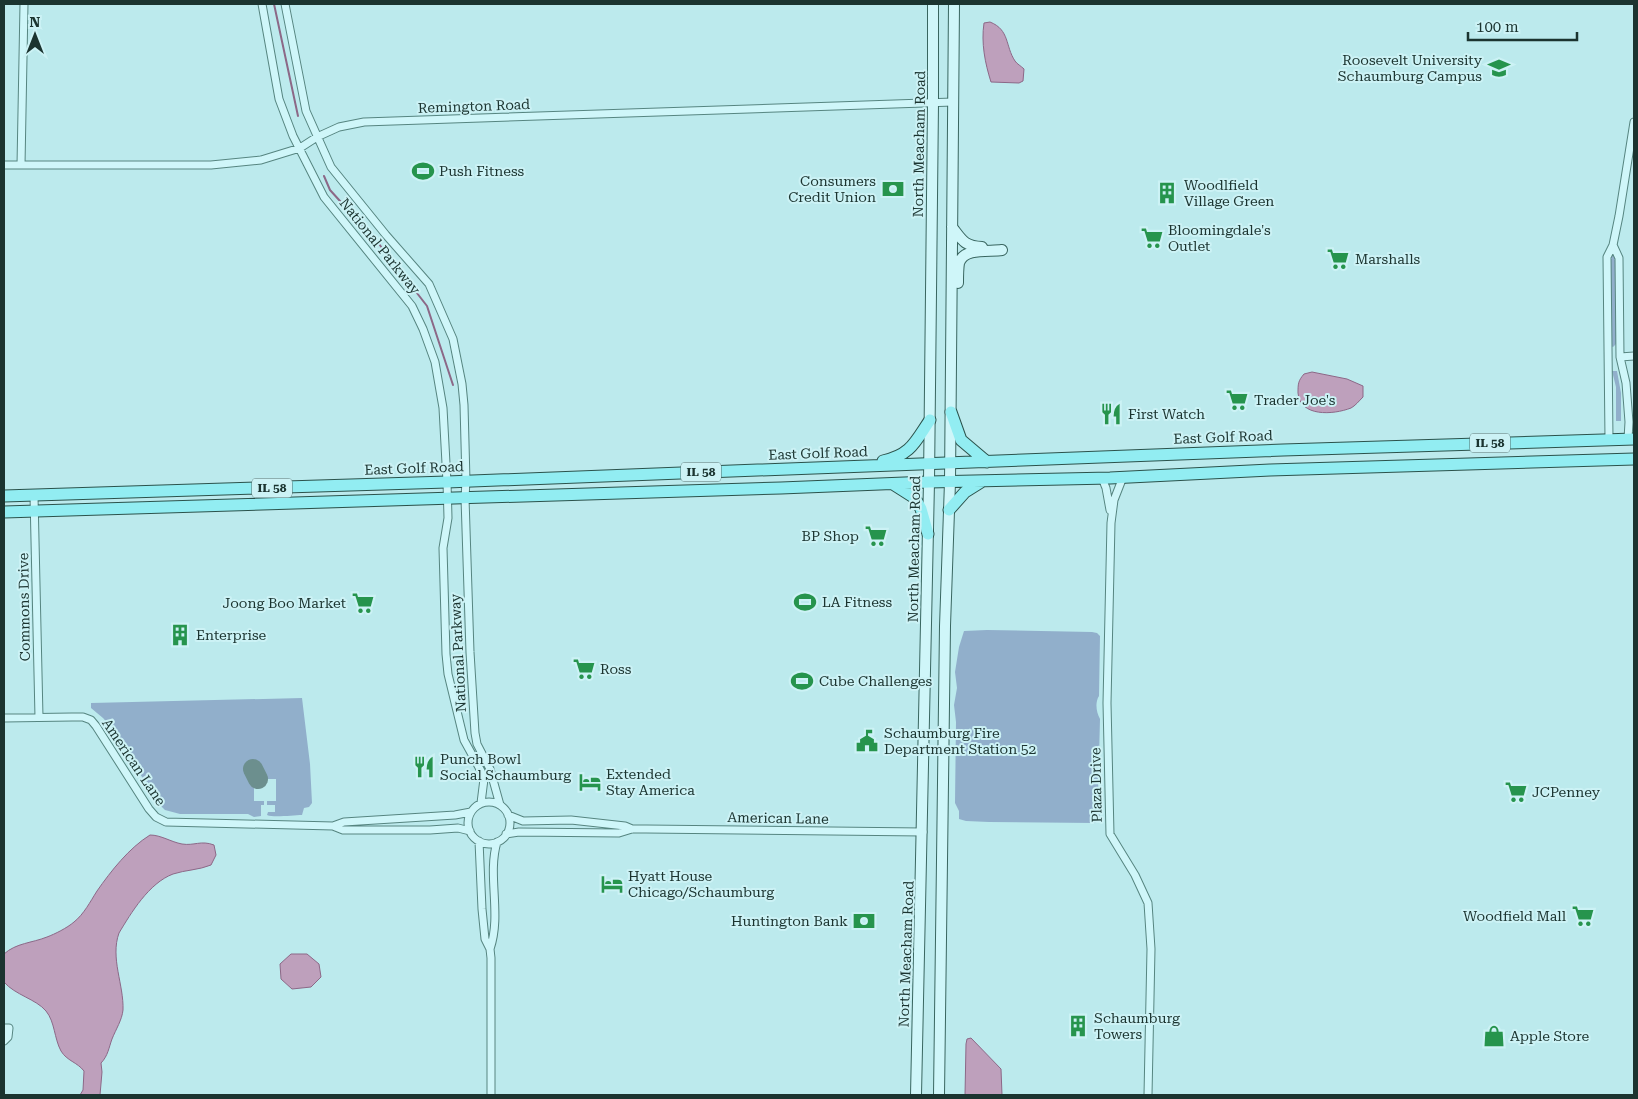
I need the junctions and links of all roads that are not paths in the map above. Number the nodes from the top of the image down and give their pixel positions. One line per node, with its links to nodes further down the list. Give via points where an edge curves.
1 (24, 4): 12 (street)
2 (262, 4): 10 (street, National Parkway, via 279,99)
3 (285, 4): 9 (street, National Parkway, via 306,110)
4 (932, 4): 7 (main road, North Meacham Road)
5 (954, 4): 6 (main road)
6 (953, 102): 7 (street, Remington Road); 13 (main road)
7 (933, 103): 9 (street, Remington Road, via 364,122 339,127); 19 (main road, North Meacham Road)
8 (1634, 122): 14 (street)
9 (317, 138): 10 (street, Remington Road); 29 (street, National Parkway, via 331,167 434,293 453,339 462,384)
10 (300, 148): 12 (street, Remington Road, via 261,160 211,166); 31 (street, National Parkway, via 324,197 412,306 423,329 435,362 444,408)
11 (4, 165): 12 (street, Remington Road)
12 (21, 165)
13 (952, 227): 15 (main road); 15 (main road, via 970,246 1002,250 972,252 962,258 959,265 957,330)
14 (1613, 245): 17 (street, via 1619,258); 20 (street, via 1607,257)
15 (951, 342): 18 (main road)
16 (1634, 356): 17 (street)
17 (1620, 357): 21 (street)
18 (951, 412): 23 (main road, via 961,440); 24 (main road)
19 (930, 420): 25 (main road, North Meacham Road); 26 (main road, via 908,451 894,459)
20 (1609, 439): 21 (main road, East Golf Road / IL 58); 23 (main road, East Golf Road / IL 58)
21 (1631, 439)
22 (1634, 459): 27 (main road, IL 58)
23 (987, 462): 24 (main road, East Golf Road / IL 58)
24 (950, 463): 25 (main road, East Golf Road / IL 58); 33 (main road)
25 (929, 464): 26 (main road, East Golf Road / IL 58); 32 (main road, North Meacham Road)
26 (862, 466): 29 (main road, East Golf Road / IL 58)
27 (1123, 477): 28 (main road, IL 58); 42 (street, Plaza Drive, via 1114,500)
28 (1102, 478): 30 (main road, IL 58); 42 (street, Plaza Drive)
29 (466, 481): 31 (main road, East Golf Road / IL 58); 38 (street, National Parkway)
30 (984, 481): 33 (main road, IL 58); 39 (main road, via 965,492)
31 (447, 482): 36 (main road, East Golf Road / IL 58); 37 (street, National Parkway)
32 (929, 482): 33 (main road, IL 58); 34 (main road, IL 58); 43 (main road, North Meacham Road)
33 (950, 482): 39 (main road)
34 (892, 484): 38 (main road, IL 58); 43 (main road, via 915,498)
35 (4, 496): 36 (main road, East Golf Road / IL 58)
36 (34, 496): 40 (street, Commons Drive)
37 (447, 498): 38 (main road, IL 58); 40 (main road, IL 58); 46 (street, National Parkway, via 448,518 443,548 448,674 464,740 484,779)
38 (465, 498): 47 (street, National Parkway, via 475,733)
39 (948, 510): 62 (main road)
40 (34, 511): 41 (main road, IL 58); 44 (street, Commons Drive)
41 (4, 512)
42 (1111, 523): 63 (street, Plaza Drive, via 1107,703 1110,834 1148,903 1151,949)
43 (928, 534): 53 (main road, North Meacham Road)
44 (39, 717): 45 (street, American Lane); 50 (street, American Lane, via 83,717 90,720 149,809 166,822)
45 (4, 718)
46 (480, 804): 47 (street); 48 (street)
47 (500, 805): 49 (street)
48 (471, 812): 50 (street, American Lane, via 344,822); 52 (street, via 468,818)
49 (508, 815): 51 (street, American Lane, via 523,821 571,820); 54 (street, via 510,822)
50 (333, 826): 52 (street, American Lane, via 343,830 458,828)
51 (632, 829): 53 (street, American Lane); 54 (street, American Lane, via 619,833)
52 (470, 832): 55 (street)
53 (923, 832): 61 (main road, North Meacham Road)
54 (506, 834): 56 (street)
55 (480, 841): 56 (street, via 486,844); 57 (street, via 482,909 485,939)
56 (497, 842): 57 (street, via 493,855 494,938)
57 (490, 949): 60 (street)
58 (4, 1028): 59 (street, via 9,1028 8,1037)
59 (4, 1040)
60 (490, 1095)
61 (916, 1095)
62 (940, 1095)
63 (1148, 1095)

